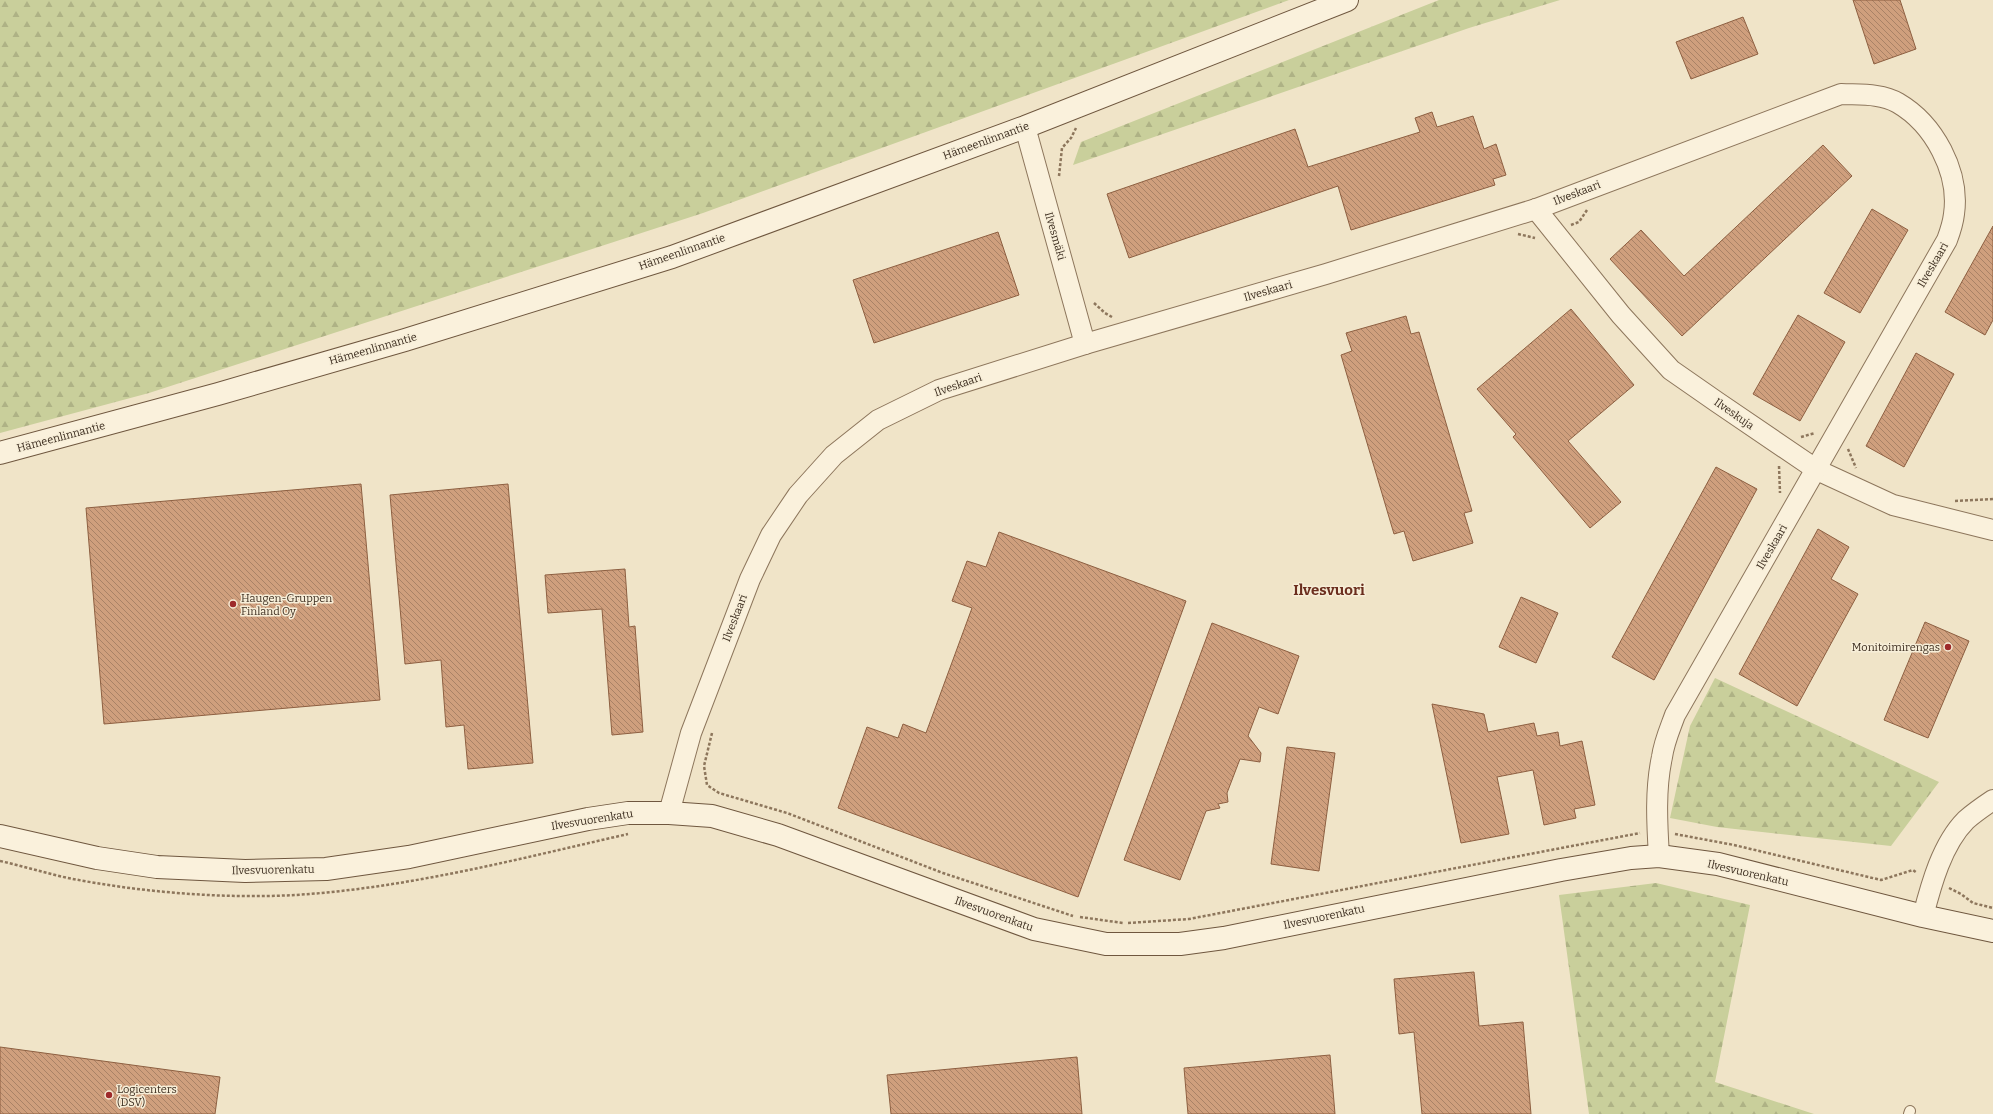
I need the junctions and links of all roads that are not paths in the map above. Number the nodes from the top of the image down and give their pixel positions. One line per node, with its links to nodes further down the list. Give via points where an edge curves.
1 (1347, 0): 2 (street, Hämeenlinnantie)
2 (1025, 127): 4 (street, Ilvesmäki); 5 (street, Hämeenlinnantie, via 665,260 398,342)
3 (1536, 209): 4 (street, Ilveskaari); 6 (street, Ilveskuja, via 1621,315 1671,370 1781,460); 6 (street, Ilveskaari, via 1841,94 1873,95 1897,102 1927,127 1944,153 1954,183 1954,213 1947,240)
4 (1086, 344): 9 (street, Ilveskaari, via 939,390 878,420 834,454 798,495 771,535 750,579 691,733)
5 (0, 453)
6 (1816, 470): 7 (street, Ilveskuja, via 1893,505); 11 (street, Ilveskaari, via 1675,715 1661,758 1659,774)
7 (1993, 530)
8 (1993, 800): 12 (street, via 1966,820 1951,840 1933,880)
9 (669, 813): 10 (street, Ilvesvuorenkatu, via 628,813 588,818 409,857 318,869 245,871 157,867 97,858); 11 (street, Ilvesvuorenkatu, via 712,816 778,835 1034,929 1106,944 1180,944 1224,938 1561,870)
10 (0, 836)
11 (1659, 856): 12 (street, Ilvesvuorenkatu, via 1718,864)
12 (1923, 916): 13 (street, Ilvesvuorenkatu)
13 (1993, 931)

